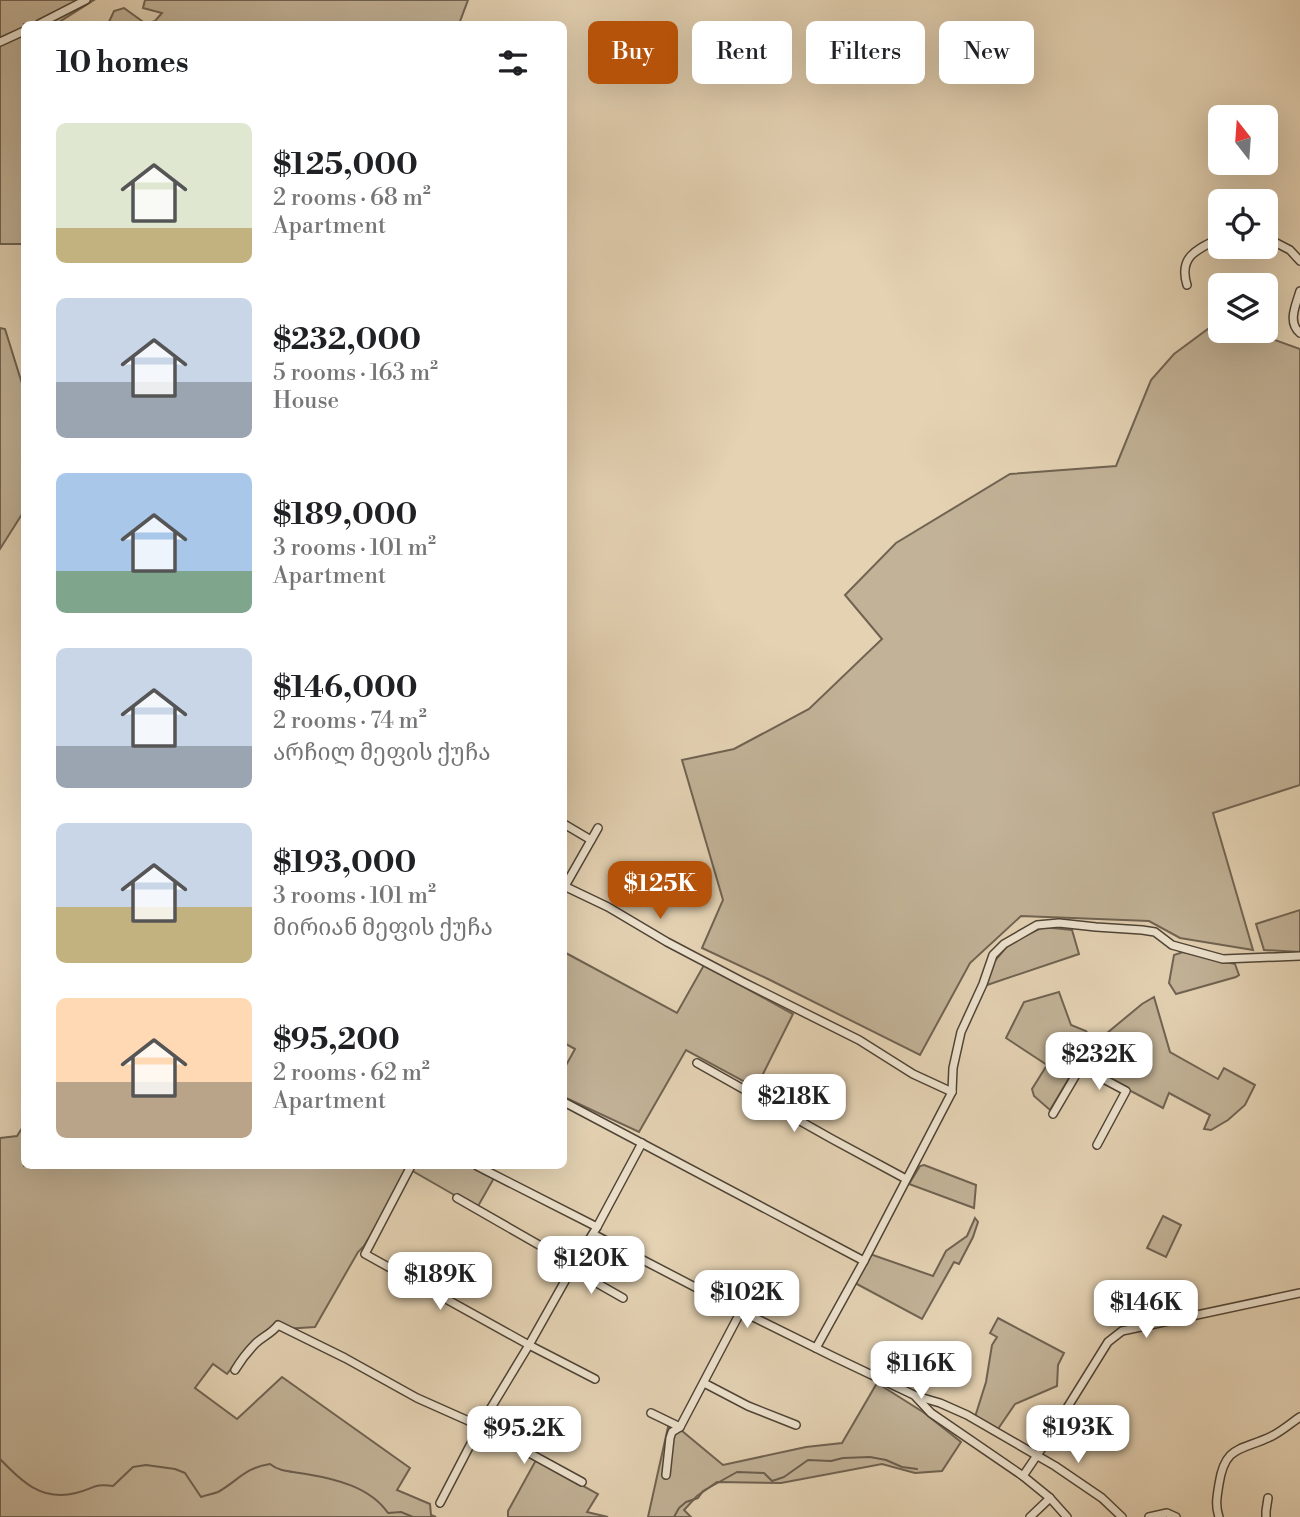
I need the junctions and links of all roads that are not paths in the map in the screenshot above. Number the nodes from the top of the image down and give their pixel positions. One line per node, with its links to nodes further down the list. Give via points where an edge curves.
1 (85, 0): 2 (street)
2 (45, 21)
3 (21, 32): 4 (street)
4 (0, 42)
5 (1208, 244): 8 (street, via 1186,261)
6 (1278, 244): 7 (street)
7 (1300, 261)
8 (1187, 285)
9 (1300, 291): 10 (street, via 1293,313)
10 (1300, 333)
11 (567, 826): 13 (street)
12 (598, 828): 13 (street)
13 (591, 840): 14 (street)
14 (567, 881)
15 (567, 887): 18 (street)
16 (1300, 956): 18 (street, via 1223,959 1172,945 1155,930 1037,925 993,955 961,1031)
17 (697, 1063): 25 (street)
18 (952, 1092): 25 (street)
19 (567, 1104): 21 (street)
20 (1053, 1114): 22 (street, via 1080,1068 1126,1091)
21 (642, 1143): 27 (street); 28 (street)
22 (1097, 1145)
23 (409, 1169): 33 (street, via 365,1254)
24 (483, 1169): 27 (street)
25 (906, 1179): 28 (street)
26 (457, 1198): 29 (street)
27 (595, 1230): 29 (street); 32 (street)
28 (864, 1261): 34 (street)
29 (573, 1267): 31 (street); 33 (street)
30 (1300, 1293): 46 (street, via 1122,1331 1108,1342)
31 (624, 1298)
32 (741, 1311): 34 (street); 37 (street)
33 (529, 1345): 36 (street); 44 (street)
34 (816, 1348): 38 (street)
35 (234, 1370): 44 (street, via 278,1325)
36 (595, 1379)
37 (704, 1383): 43 (street); 45 (street)
38 (916, 1396): 39 (street); 41 (street)
39 (940, 1402): 41 (street); 46 (street)
40 (651, 1413): 45 (street)
41 (934, 1415): 48 (street)
42 (1300, 1417): 58 (street, via 1226,1460 1216,1505)
43 (796, 1425)
44 (480, 1426): 49 (street); 52 (street)
45 (680, 1427): 47 (street, via 670,1438)
46 (1038, 1455): 48 (street); 55 (street)
47 (666, 1475)
48 (1023, 1476): 50 (street)
49 (582, 1482)
50 (1051, 1498): 53 (street); 54 (street)
51 (1268, 1498): 59 (street)
52 (440, 1503)
53 (1030, 1517)
54 (1067, 1517)
55 (1122, 1517)
56 (1149, 1517): 57 (street, via 1167,1513)
57 (1176, 1517)
58 (1219, 1517)
59 (1266, 1517)

